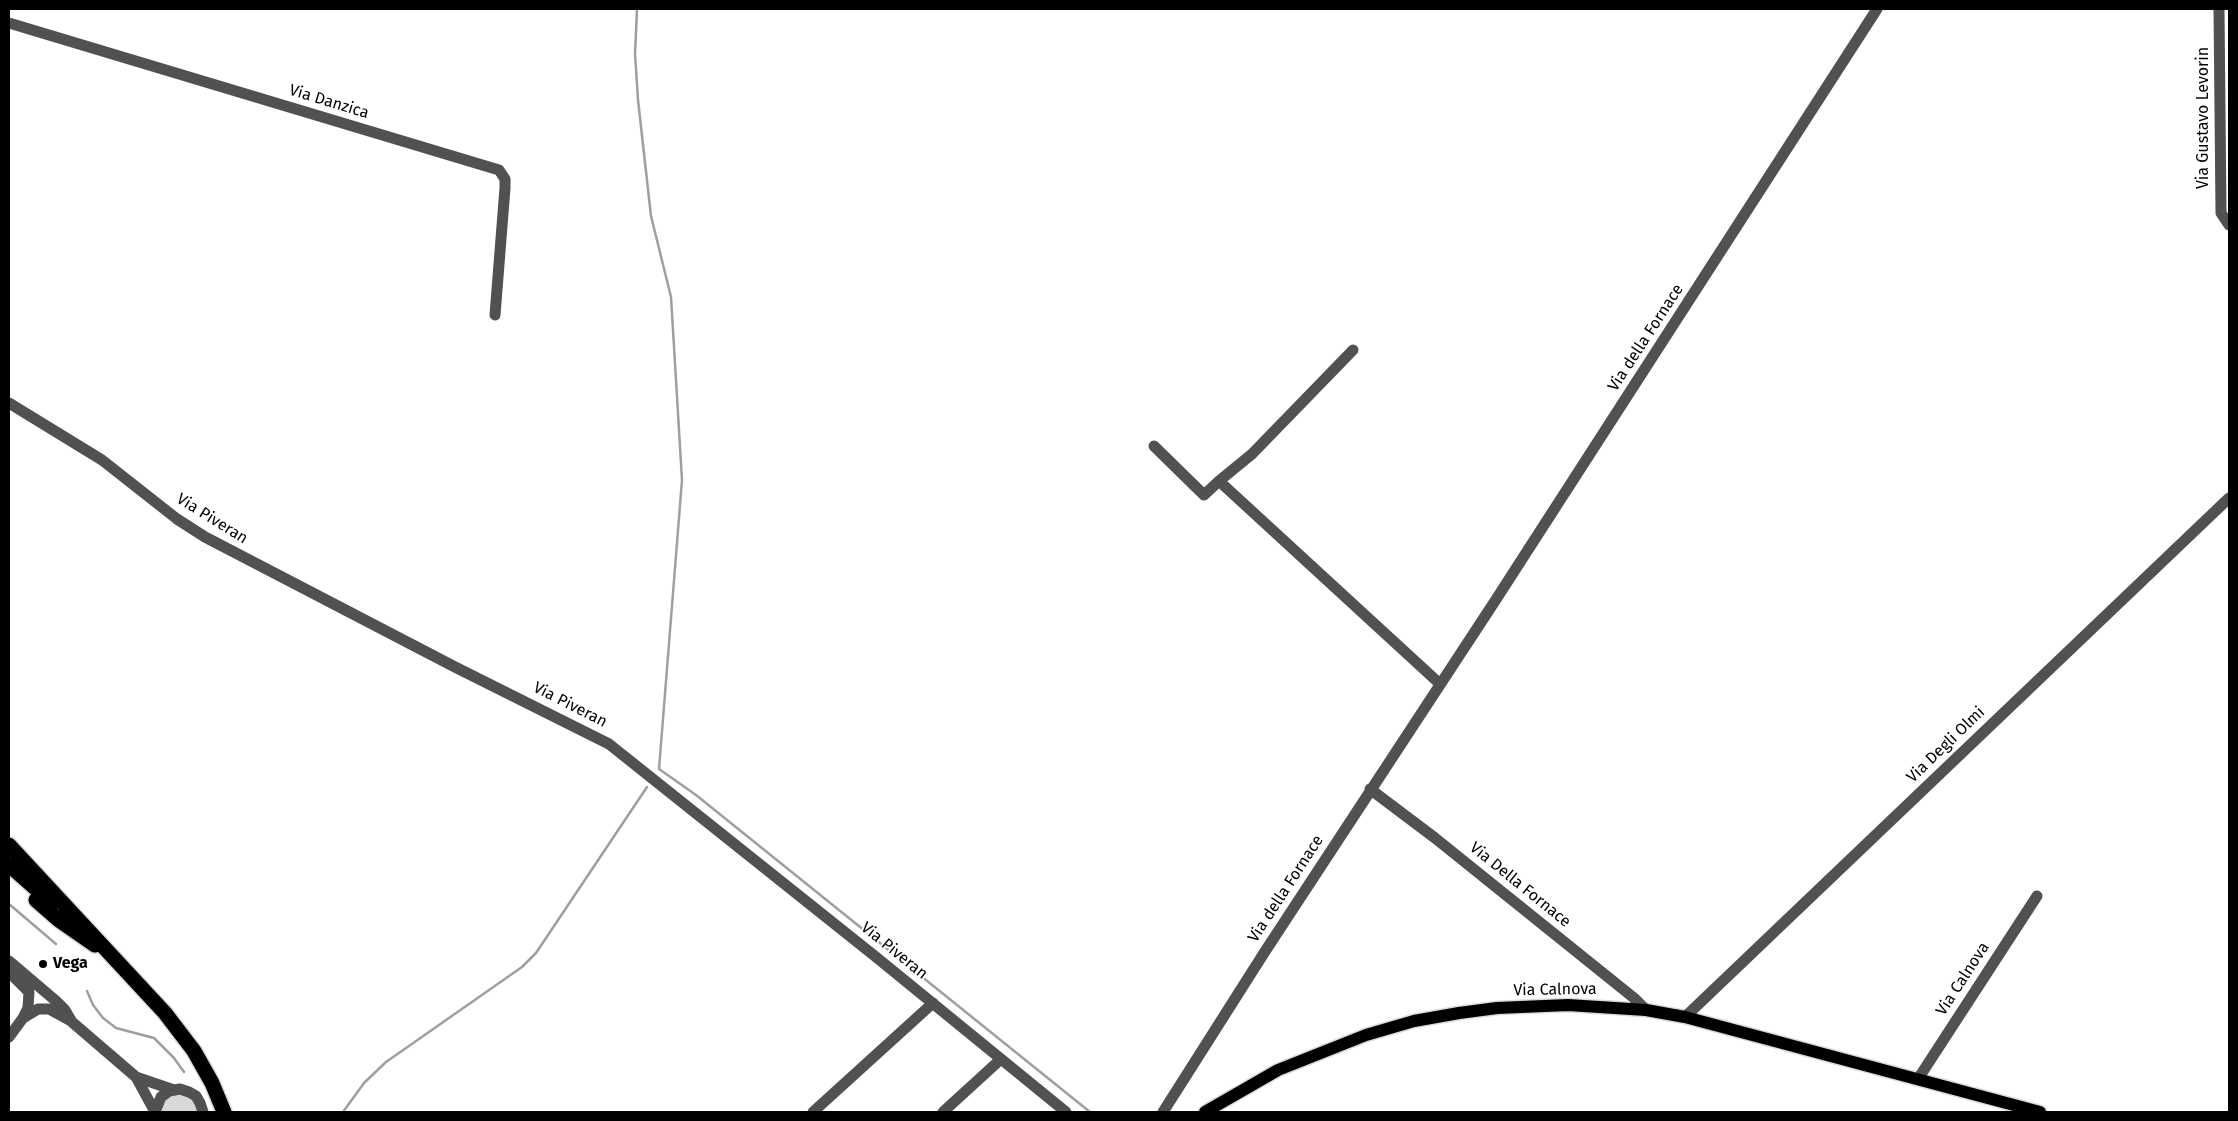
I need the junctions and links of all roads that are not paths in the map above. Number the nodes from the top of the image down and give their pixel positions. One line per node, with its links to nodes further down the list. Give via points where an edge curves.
1 (1877, 9): 11 (street, Via della Fornace)
2 (2219, 9): 4 (street, Via Gustavo Levorin, via 2221,213)
3 (9, 23): 5 (street, Via Danzica, via 499,170 505,179 505,188)
4 (2229, 225)
5 (495, 315)
6 (1353, 350): 9 (street, via 1252,454)
7 (9, 404): 20 (street, Via Piveran, via 102,460 205,537 455,667 597,736)
8 (1154, 446): 9 (street, via 1204,495)
9 (1220, 481): 11 (street)
10 (2229, 498): 22 (street, Via Degli Olmi)
11 (1440, 684): 12 (street, Via della Fornace)
12 (1370, 789): 21 (street, Via Della Fornace); 36 (street, Via della Fornace)
13 (9, 845): 17 (highway)
14 (9, 865): 17 (highway)
15 (9, 876): 17 (highway, via 59,920)
16 (2036, 896): 28 (street, Via Calnova)
17 (113, 957): 32 (highway, via 166,1013 194,1051)
18 (9, 961): 24 (street, via 56,1001)
19 (9, 972): 23 (street, via 28,992 28,1008)
20 (932, 1003): 26 (street, Via Piveran); 33 (street)
21 (1646, 1010): 22 (main road, Via Calnova); 37 (main road, Via Calnova, via 1542,1005 1497,1008 1414,1021 1304,1058)
22 (1685, 1017): 28 (main road, Via Calnova)
23 (23, 1018): 24 (street, via 38,1009 49,1009); 25 (street)
24 (72, 1022): 27 (street)
25 (9, 1037)
26 (1001, 1059): 34 (street); 35 (street, Via Piveran)
27 (136, 1077): 29 (street); 30 (street)
28 (1918, 1079): 38 (main road, Via Calnova)
29 (174, 1090): 30 (street, via 161,1097); 31 (street, via 194,1094)
30 (155, 1112)
31 (203, 1112)
32 (224, 1112)
33 (813, 1112)
34 (943, 1112)
35 (1066, 1112)
36 (1163, 1112)
37 (1205, 1112)
38 (2040, 1112)

